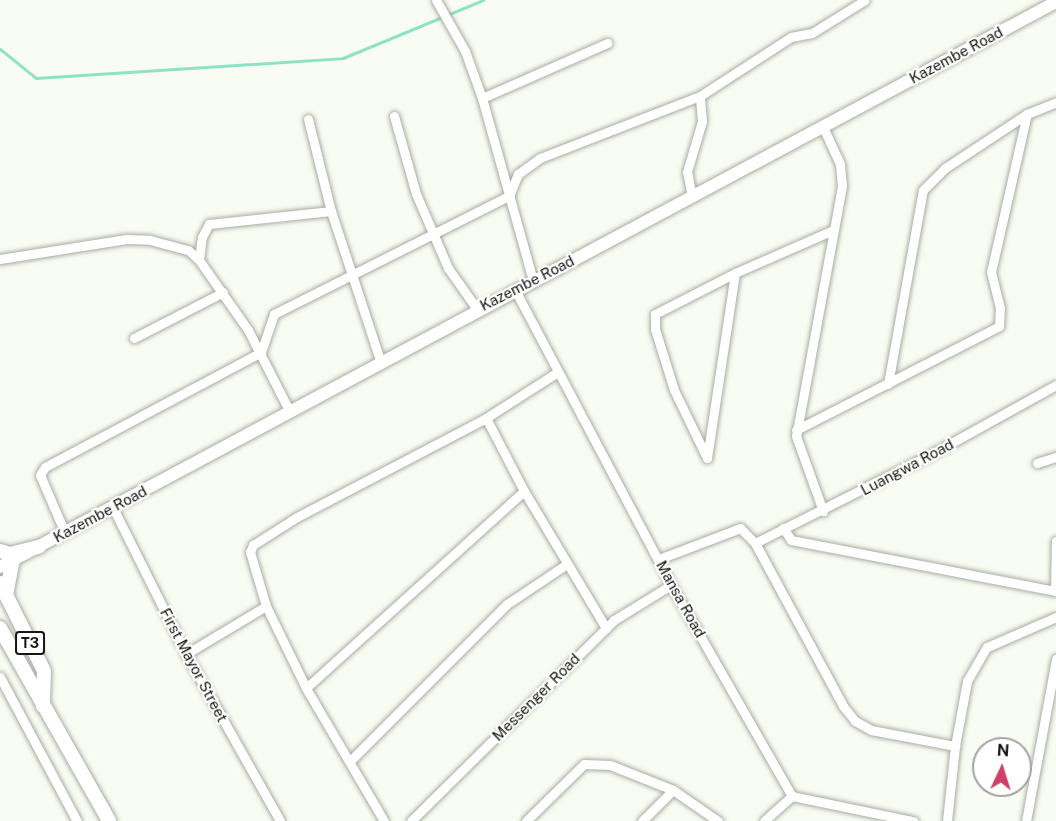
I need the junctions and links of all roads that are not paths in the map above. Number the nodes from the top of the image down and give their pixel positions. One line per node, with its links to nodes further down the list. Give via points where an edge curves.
1 (436, 0): 6 (street, via 460,40)
2 (865, 0): 5 (street, via 812,33 791,38)
3 (1056, 2): 11 (main road, Kazembe Road)
4 (607, 43): 6 (street)
5 (700, 96): 12 (street, via 540,158 518,174); 13 (street, via 702,121 687,172)
6 (482, 98): 12 (street)
7 (1056, 102): 8 (street)
8 (1027, 114): 29 (street, via 945,168 923,190); 29 (street, via 991,272 1000,308 999,326)
9 (394, 116): 16 (street, via 416,194)
10 (308, 119): 14 (street)
11 (823, 127): 13 (main road, Kazembe Road); 15 (street, via 843,179)
12 (509, 196): 16 (street); 21 (street)
13 (692, 196): 21 (main road, Kazembe Road)
14 (331, 211): 18 (street, via 209,224 202,237); 20 (street)
15 (831, 231): 19 (street); 33 (street)
16 (433, 233): 20 (street); 24 (street, via 448,268)
17 (0, 259): 18 (street, via 126,239 177,247)
18 (199, 260): 23 (street)
19 (735, 273): 19 (street, via 655,314 655,329 674,390 707,458)
20 (352, 275): 26 (street, via 274,314); 27 (street)
21 (533, 281): 22 (main road, Kazembe Road)
22 (515, 290): 24 (main road, Kazembe Road); 28 (street, Mansa Road)
23 (223, 292): 25 (street); 26 (street)
24 (477, 309): 27 (main road, Kazembe Road)
25 (134, 339)
26 (261, 352): 31 (street); 40 (street, via 45,467 40,475)
27 (381, 363): 31 (main road, Kazembe Road)
28 (556, 373): 32 (street); 45 (street, Mansa Road)
29 (888, 384): 33 (street)
30 (1056, 385): 38 (street, Luangwa Road)
31 (290, 412): 37 (main road, Kazembe Road)
32 (486, 418): 36 (street); 53 (street, via 400,460 253,545 250,563)
33 (796, 430): 38 (street, via 800,452)
34 (1056, 457): 35 (street)
35 (1037, 463)
36 (524, 491): 47 (street); 60 (street)
37 (113, 508): 40 (main road, Kazembe Road); 57 (street, First Mayor Street)
38 (824, 511): 39 (street, Luangwa Road)
39 (783, 528): 42 (street, Luangwa Road); 51 (street, via 791,540)
40 (65, 533): 43 (main road, Kazembe Road)
41 (1056, 541): 51 (street)
42 (755, 543): 45 (street, via 736,528); 62 (street, via 843,706 855,721 871,730)
43 (39, 547): 44 (highway, via 10,554); 46 (main road, Kazembe Road)
44 (0, 551)
45 (659, 558): 50 (street, Mansa Road)
46 (13, 560): 48 (main road, Kazembe Road); 52 (highway)
47 (567, 564): 56 (street); 63 (street, via 507,604)
48 (0, 567)
49 (0, 582): 52 (highway, T3)
50 (671, 585): 56 (street, Messenger Road); 65 (street, Mansa Road)
51 (1055, 591)
52 (6, 595): 61 (highway, T3, via 44,671)
53 (266, 606): 57 (street); 60 (street)
54 (1056, 618): 62 (street, via 987,647 967,681)
55 (0, 628): 61 (highway, T3)
56 (606, 628): 70 (street, Messenger Road)
57 (186, 654): 68 (street, First Mayor Street)
58 (1056, 659): 77 (street)
59 (0, 677): 66 (street)
60 (306, 688): 63 (street)
61 (43, 708): 67 (highway, T3)
62 (955, 746): 76 (street)
63 (350, 761): 69 (street)
64 (673, 790): 71 (street, via 610,765 584,764); 72 (street); 73 (street)
65 (792, 796): 74 (street); 75 (street)
66 (77, 821)
67 (109, 821)
68 (280, 821)
69 (384, 821)
70 (411, 821)
71 (526, 821)
72 (642, 821)
73 (718, 821)
74 (764, 821)
75 (913, 821)
76 (947, 821)
77 (1026, 821)

